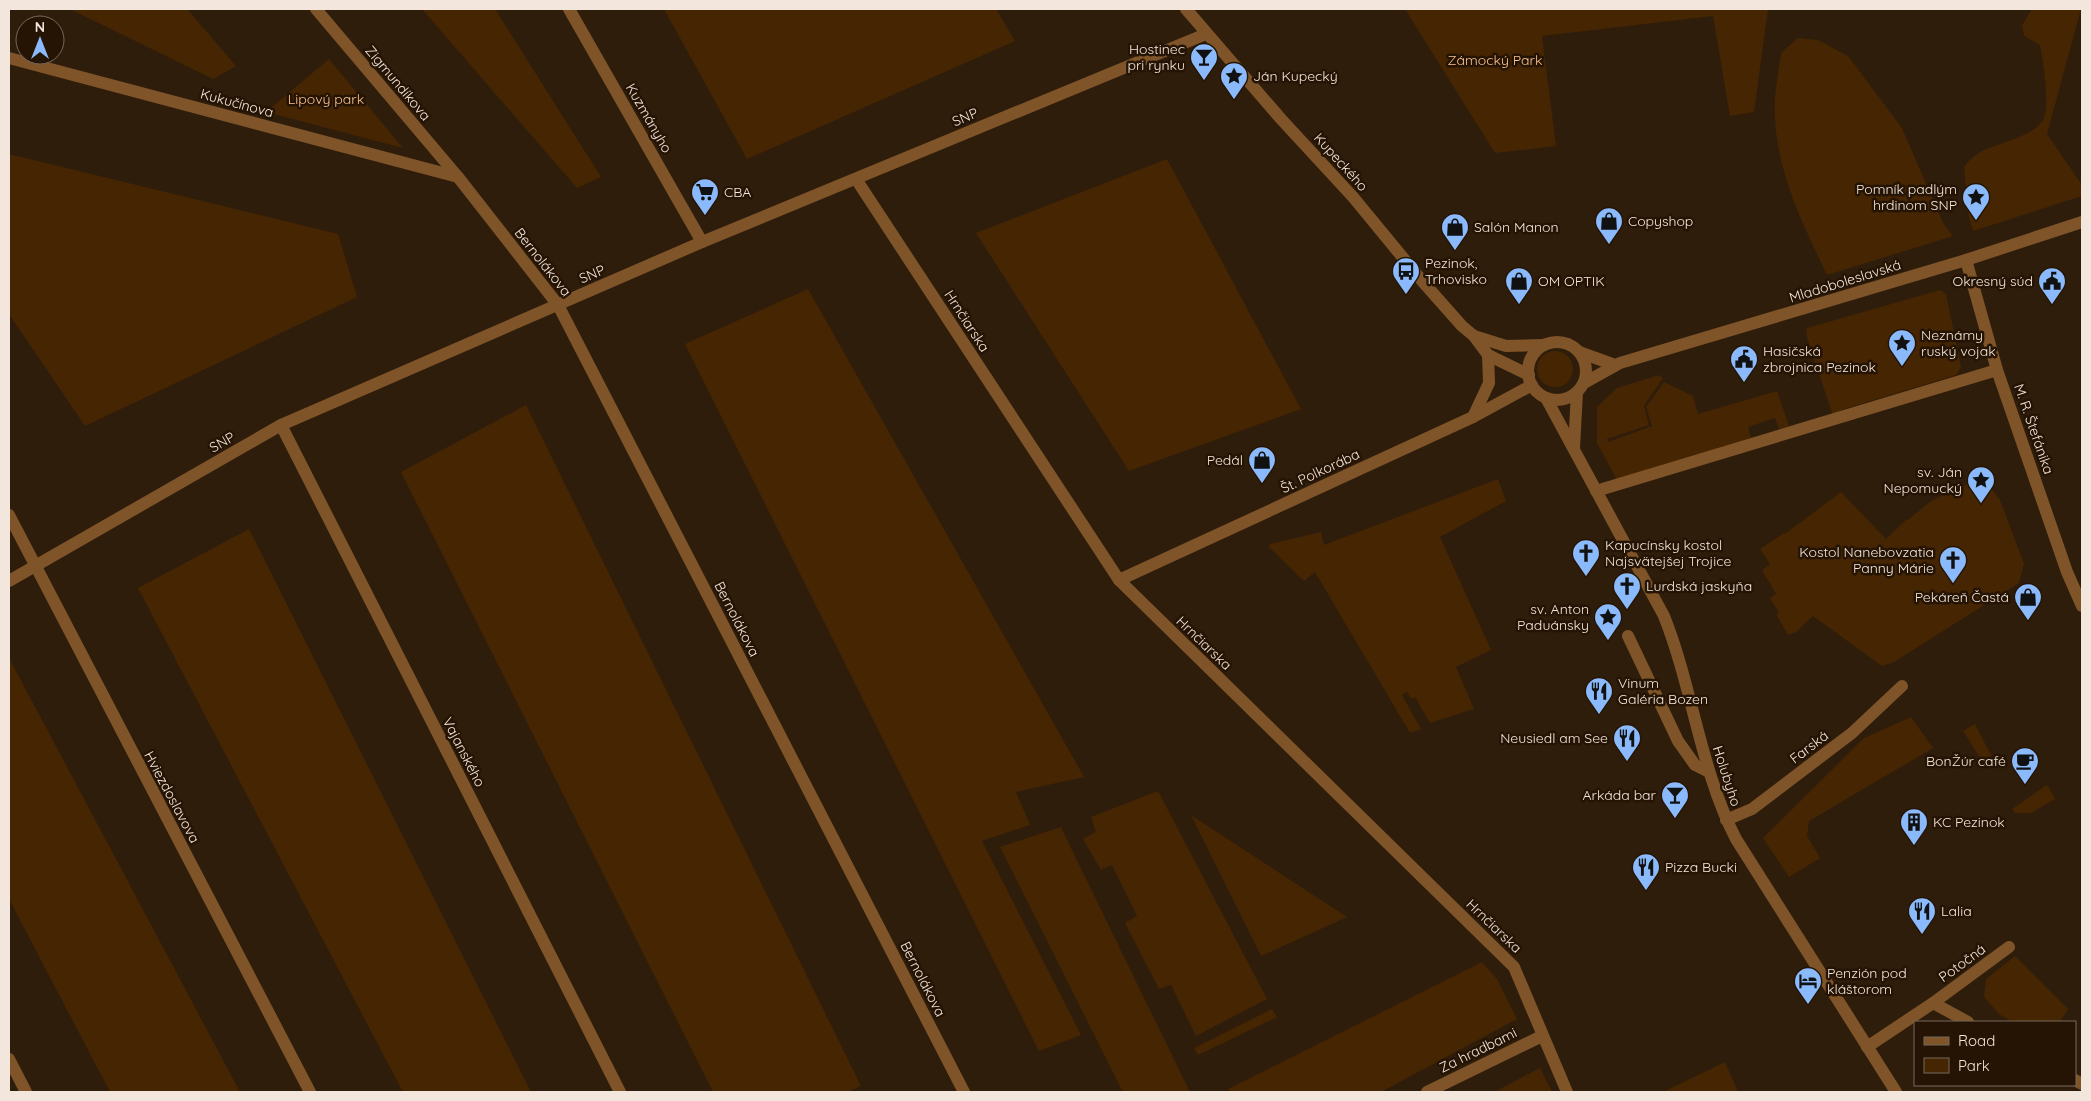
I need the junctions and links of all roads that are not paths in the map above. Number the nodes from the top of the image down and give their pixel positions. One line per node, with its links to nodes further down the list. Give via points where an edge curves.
1 (316, 9): 6 (street, Zigmundíkova)
2 (570, 9): 9 (street, Kuzmányho)
3 (1186, 9): 4 (street, Kupeckého)
4 (1206, 34): 7 (street, SNP); 12 (street, Kupeckého, via 1353,197 1444,306)
5 (9, 58): 6 (street, Kukučínova)
6 (458, 177): 11 (street, Bernolákova)
7 (856, 179): 9 (street, SNP); 27 (street, Hrnčiarska)
8 (2082, 222): 10 (street, Mladoboleslavská)
9 (702, 242): 11 (street, SNP)
10 (1966, 260): 16 (street, Mladoboleslavská); 17 (street, M. R. Štefánika)
11 (558, 305): 22 (street, SNP); 43 (street, Bernolákova)
12 (1474, 336): 13 (street, Kupeckého, via 1506,346); 15 (street, Kupeckého)
13 (1545, 345): 14 (street, via 1561,343); 18 (street, via 1534,354 1529,368)
14 (1579, 352): 16 (street); 19 (street, via 1585,364)
15 (1488, 355): 18 (street, Kupeckého); 21 (street, via 1489,383)
16 (1615, 365): 19 (street, Mladoboleslavská)
17 (1997, 370): 24 (street); 29 (street, M. R. Štefánika, via 2067,572)
18 (1530, 380): 20 (street); 21 (street, Št. Polkorába)
19 (1581, 388): 20 (street, via 1572,396 1559,400); 23 (street)
20 (1546, 398): 23 (street, Holubyho)
21 (1474, 417): 27 (street, Št. Polkorába)
22 (281, 425): 26 (street, SNP); 42 (street, Vajanského)
23 (1574, 448): 24 (street, Holubyho)
24 (1596, 491): 32 (street, Holubyho, via 1664,616 1684,672)
25 (9, 515): 26 (street, Hviezdoslavova)
26 (34, 565): 28 (street, SNP); 41 (street, Hviezdoslavova)
27 (1119, 580): 37 (street, Hrnčiarska, via 1514,967)
28 (9, 581)
29 (2082, 606)
30 (1628, 636): 32 (street, via 1678,741 1695,765)
31 (1902, 686): 33 (street, Farská, via 1852,734 1752,809)
32 (1709, 772): 33 (street, Holubyho)
33 (1726, 820): 38 (street, Holubyho)
34 (2009, 947): 35 (street, Potočná)
35 (1933, 1003): 36 (street); 38 (street, Potočná)
36 (1966, 1021)
37 (1542, 1036): 44 (street, Za hradbami); 45 (street, Hrnčiarska)
38 (1867, 1047): 46 (street, Holubyho)
39 (9, 1059): 40 (street)
40 (22, 1091)
41 (310, 1092)
42 (620, 1092)
43 (964, 1092)
44 (1427, 1092)
45 (1567, 1092)
46 (1896, 1092)

